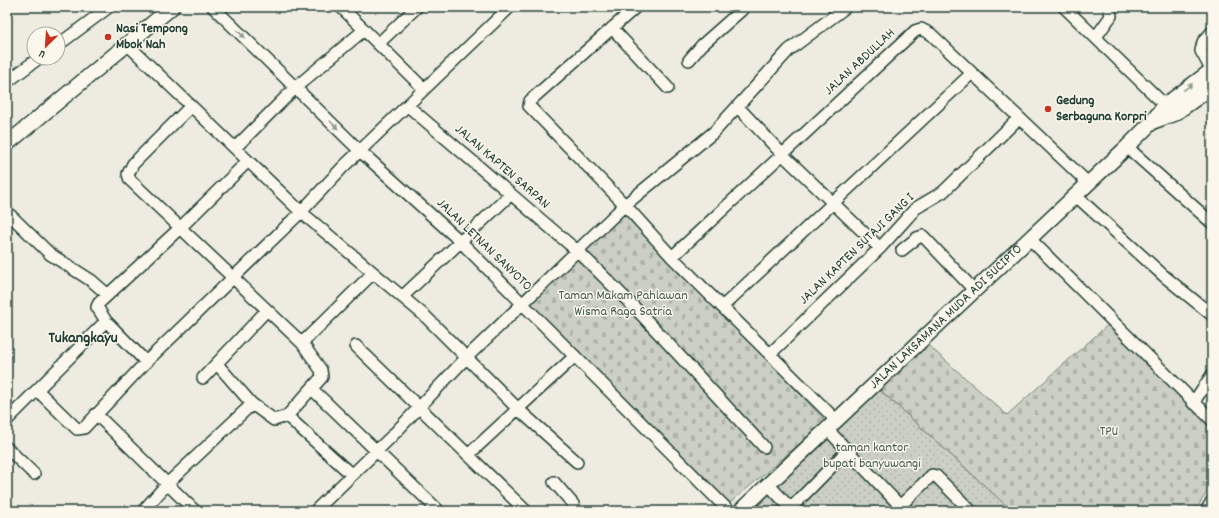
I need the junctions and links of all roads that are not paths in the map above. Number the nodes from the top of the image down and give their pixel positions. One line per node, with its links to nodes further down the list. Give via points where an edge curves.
1 (109, 7): 16 (street)
2 (172, 7): 17 (main road)
3 (213, 7): 24 (street, JALAN LETNAN SANYOTO, one-way to 24)
4 (340, 7): 13 (street)
5 (417, 7): 18 (street)
6 (510, 7): 27 (street)
7 (636, 7): 12 (street)
8 (745, 7): 19 (street)
9 (846, 7): 30 (street, via 789,50)
10 (1064, 7): 15 (street)
11 (1109, 7): 15 (street, via 1111,16)
12 (612, 28): 26 (street); 43 (street, via 533,98 530,106)
13 (364, 30): 18 (street); 24 (street)
14 (1212, 32): 21 (street, via 1203,42 1201,51)
15 (1096, 37): 31 (street)
16 (66, 38)
17 (126, 43): 28 (street); 33 (main road)
18 (378, 44): 27 (street)
19 (689, 60)
20 (29, 66): 23 (street)
21 (1212, 70): 31 (main road, JALAN LAKSAMANA MUDA ADI SUCIPTO, one-way to 21)
22 (972, 73): 32 (street, JALAN ABDULLAH); 37 (street, JALAN ABDULLAH, via 931,34 921,29 915,31); 42 (street)
23 (7, 82)
24 (296, 87): 35 (street); 36 (street, JALAN LETNAN SANYOTO, one-way to 36)
25 (1212, 87): 31 (main road, JALAN LAKSAMANA MUDA ADI SUCIPTO)
26 (668, 88)
27 (424, 89): 29 (street)
28 (192, 106): 35 (street); 47 (street, via 133,164 128,174 134,184)
29 (408, 106): 36 (street); 40 (street, JALAN KAPTEN SARPAN)
30 (738, 107): 37 (street); 43 (street, via 714,132)
31 (1169, 110): 34 (main road, JALAN LAKSAMANA MUDA ADI SUCIPTO, via 1151,123)
32 (1019, 118): 39 (street, JALAN ABDULLAH); 50 (street, JALAN KAPTEN SUTAJI GANG I, via 943,192 916,208)
33 (7, 144)
34 (1127, 147): 39 (main road, JALAN LAKSAMANA MUDA ADI SUCIPTO); 46 (street)
35 (235, 148): 38 (street)
36 (359, 150): 45 (street); 49 (street, JALAN LETNAN SANYOTO)
37 (782, 154): 42 (street); 53 (street, JALAN ABDULLAH)
38 (248, 161): 45 (street); 47 (street)
39 (1088, 183): 41 (main road, JALAN LAKSAMANA MUDA ADI SUCIPTO)
40 (510, 195): 49 (street); 52 (street, JALAN KAPTEN SARPAN)
41 (1075, 195): 48 (main road, JALAN LAKSAMANA MUDA ADI SUCIPTO); 62 (street, via 1164,276)
42 (834, 204): 50 (street); 60 (street, via 819,214)
43 (626, 205): 52 (street); 53 (street)
44 (7, 212): 57 (street, via 45,249)
45 (301, 212): 54 (street); 55 (street)
46 (1212, 222)
47 (180, 228): 55 (street); 57 (street)
48 (1030, 239): 56 (main road, JALAN LAKSAMANA MUDA ADI SUCIPTO); 75 (street)
49 (460, 241): 58 (street); 59 (street, JALAN LETNAN SANYOTO)
50 (880, 248): 66 (street, JALAN KAPTEN SUTAJI GANG I)
51 (902, 250): 56 (street, via 923,236)
52 (577, 251): 59 (street); 84 (street, JALAN KAPTEN SARPAN, via 638,311)
53 (672, 257): 60 (street)
54 (373, 273): 58 (street); 64 (street)
55 (234, 278): 61 (street); 69 (street)
56 (975, 291): 83 (main road, JALAN LAKSAMANA MUDA ADI SUCIPTO)
57 (108, 295): 63 (street, via 97,307)
58 (402, 298): 68 (street, via 425,316)
59 (522, 303): 67 (street, JALAN LETNAN SANYOTO); 68 (street)
60 (722, 307): 66 (street)
61 (267, 310): 64 (street); 70 (street)
62 (1212, 315)
63 (106, 321): 69 (street); 74 (street)
64 (302, 343): 73 (street, via 323,375)
65 (356, 346): 77 (street)
66 (770, 354): 83 (street)
67 (575, 356): 78 (street); 104 (street, JALAN LETNAN SANYOTO)
68 (466, 358): 77 (street); 78 (street)
69 (146, 362): 79 (street)
70 (217, 364): 72 (street); 76 (street)
71 (1212, 375): 75 (street)
72 (202, 378)
73 (312, 389): 80 (street); 87 (street)
74 (37, 390): 79 (street, via 77,429 84,428); 81 (street)
75 (1193, 402): 82 (street)
76 (252, 404): 80 (street, via 274,420); 93 (street)
77 (421, 407): 87 (street); 88 (street)
78 (518, 409): 88 (street); 89 (street)
79 (96, 414): 93 (street)
80 (287, 416): 91 (street)
81 (7, 420)
82 (1212, 420)
83 (833, 425): 86 (street); 94 (main road, JALAN LAKSAMANA MUDA ADI SUCIPTO)
84 (764, 447)
85 (7, 448): 90 (street)
86 (848, 450): 96 (street); 97 (street)
87 (377, 451): 91 (street); 101 (street)
88 (468, 455): 102 (street)
89 (577, 462)
90 (34, 474)
91 (352, 475): 100 (street)
92 (554, 482): 103 (street, via 573,504)
93 (167, 484): 98 (street); 99 (street)
94 (769, 484): 97 (street); 105 (main road, JALAN LAKSAMANA MUDA ADI SUCIPTO)
95 (1212, 501): 107 (street)
96 (903, 508): 106 (street, via 932,475)
97 (792, 510)
98 (143, 511)
99 (195, 511)
100 (315, 511)
101 (439, 511)
102 (526, 511)
103 (574, 511)
104 (729, 511)
105 (740, 511)
106 (971, 511)
107 (1206, 511)

